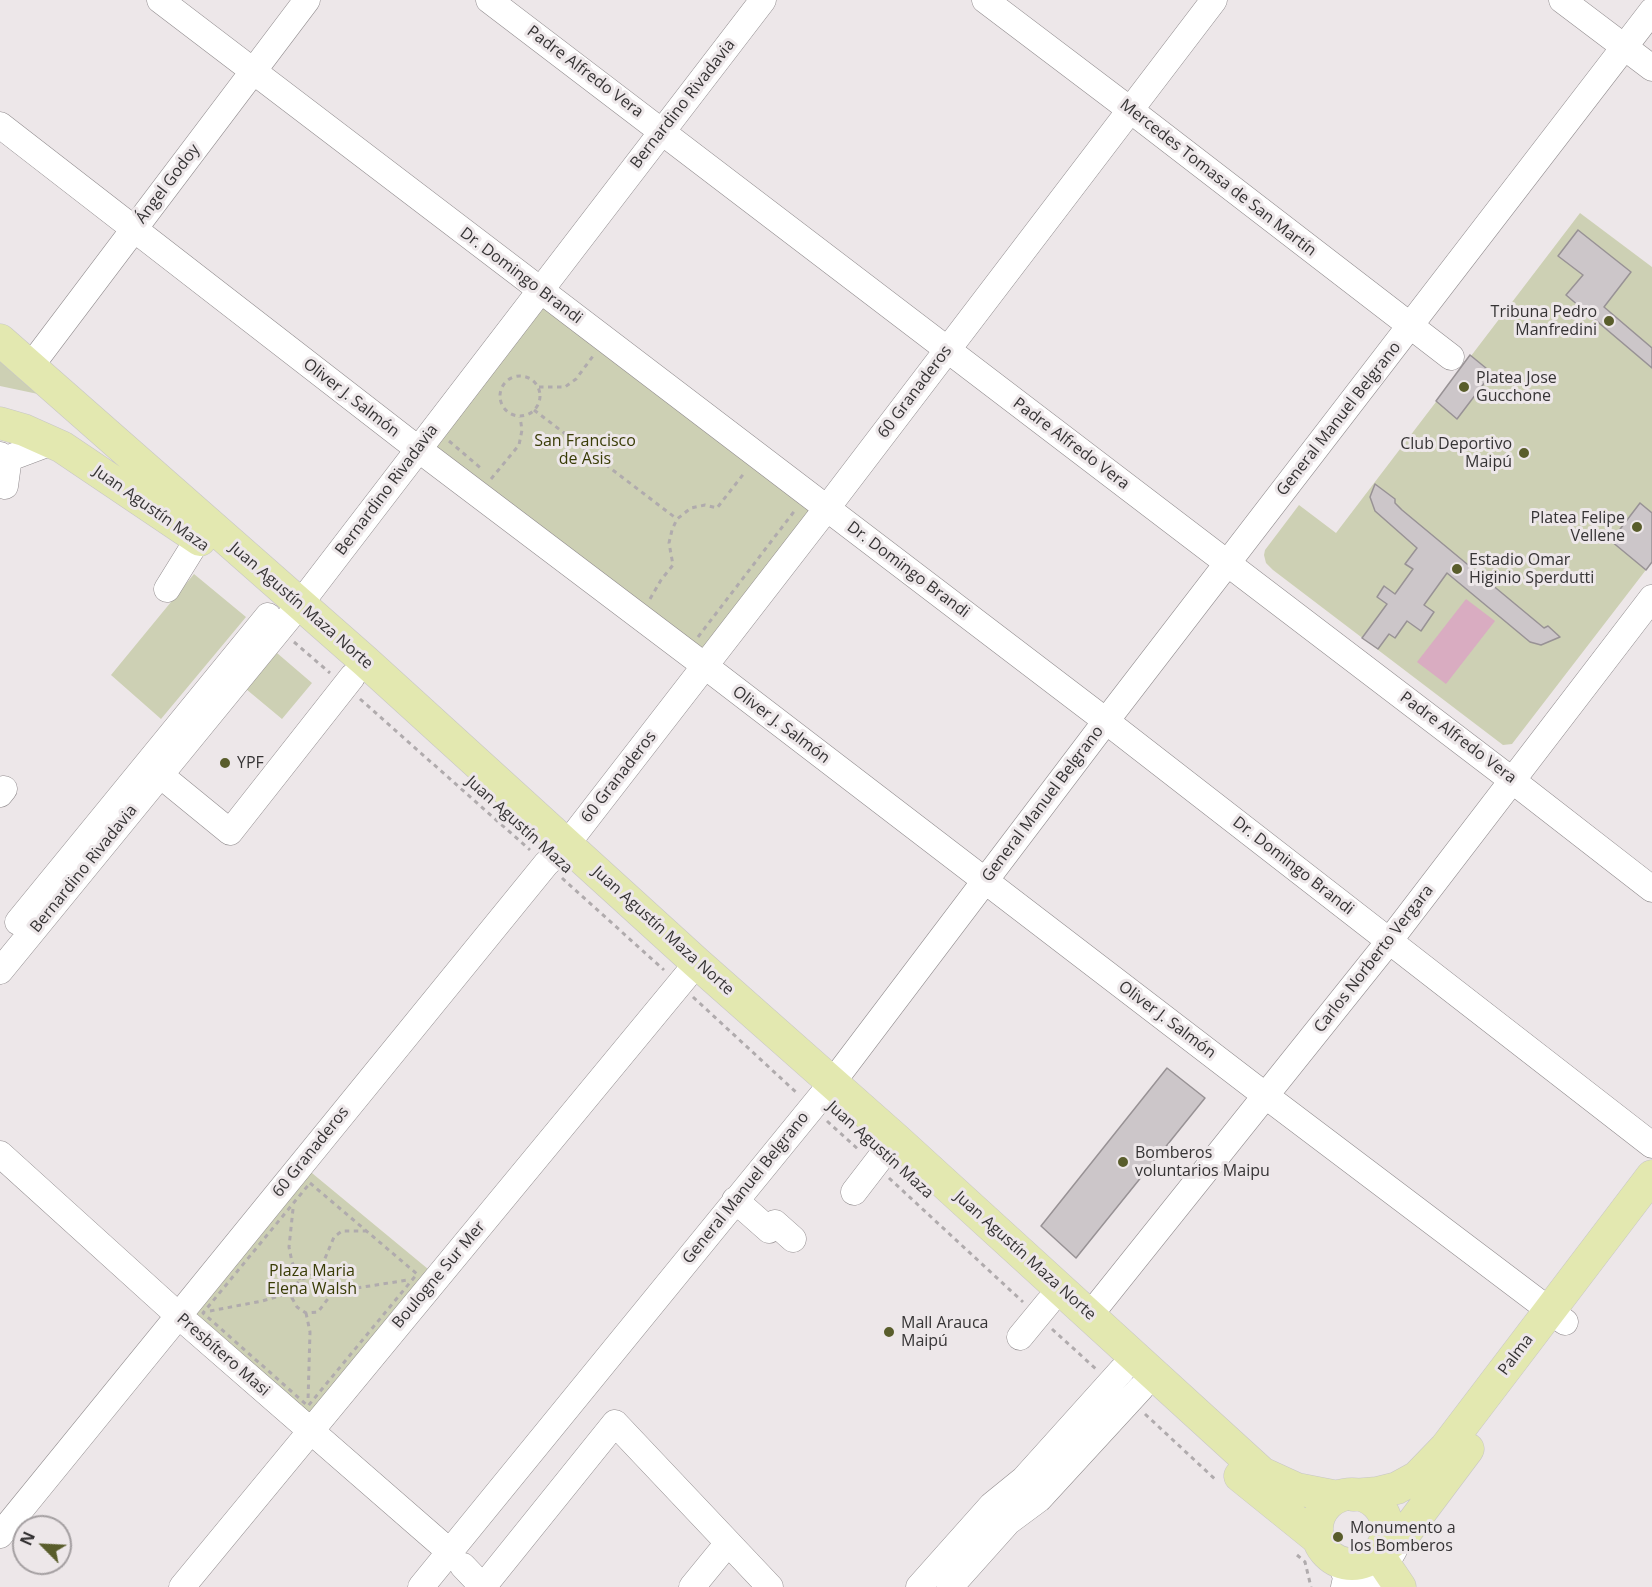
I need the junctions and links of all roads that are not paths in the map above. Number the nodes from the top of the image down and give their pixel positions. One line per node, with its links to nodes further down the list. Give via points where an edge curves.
1 (160, 0): 12 (street, Dr. Domingo Brandi)
2 (307, 0): 12 (street, Ángel Godoy)
3 (489, 0): 15 (street, Padre Alfredo Vera)
4 (742, 0): 15 (street, Bernardino Rivadavia)
5 (763, 0): 15 (street, Bernardino Rivadavia)
6 (985, 0): 13 (street, Mercedes Tomasa de San Martín)
7 (1214, 0): 13 (street, 60 Granaderos)
8 (1562, 0): 10 (street)
9 (1652, 11): 10 (street, General Manuel Belgrano)
10 (1624, 47): 11 (street); 18 (street, General Manuel Belgrano)
11 (1652, 68)
12 (253, 71): 16 (street, Ángel Godoy); 17 (street, Dr. Domingo Brandi)
13 (1129, 109): 18 (street, Mercedes Tomasa de San Martín); 20 (street, 60 Granaderos)
14 (0, 125): 16 (street, Oliver J. Salmón)
15 (655, 126): 17 (street, Bernardino Rivadavia); 20 (street, Padre Alfredo Vera)
16 (133, 230): 22 (street, Ángel Godoy); 26 (street, Oliver J. Salmón)
17 (533, 285): 26 (street, Bernardino Rivadavia); 30 (street, Dr. Domingo Brandi)
18 (1411, 326): 21 (street, Mercedes Tomasa de San Martín); 32 (street, General Manuel Belgrano)
19 (0, 340): 22 (main road, Juan Agustín Maza Norte)
20 (948, 350): 30 (street, 60 Granaderos); 32 (street, Padre Alfredo Vera)
21 (1451, 357)
22 (30, 367): 29 (main road, Juan Agustín Maza Norte)
23 (0, 401): 29 (main road, Juan Agustín Maza, via 42,414 92,437)
24 (0, 423): 25 (main road, Juan Agustín Maza)
25 (52, 442): 27 (street); 31 (main road, Juan Agustín Maza)
26 (411, 444): 35 (street, Bernardino Rivadavia); 36 (street, Oliver J. Salmón)
27 (2, 458): 28 (street, via 8,464)
28 (5, 486)
29 (164, 486): 35 (main road, Juan Agustín Maza Norte)
30 (827, 508): 36 (street, 60 Granaderos); 38 (street, Dr. Domingo Brandi)
31 (198, 539): 33 (street); 35 (main road, Juan Agustín Maza)
32 (1228, 563): 38 (street, General Manuel Belgrano); 40 (street, Padre Alfredo Vera)
33 (167, 589)
34 (1652, 598): 40 (street, Carlos Norberto Vergara)
35 (287, 606): 37 (main road, Juan Agustín Maza); 39 (street, Bernardino Rivadavia); 41 (main road, Juan Agustín Maza Norte)
36 (705, 666): 41 (street, 60 Granaderos); 42 (street, Oliver J. Salmón)
37 (352, 677): 39 (street, via 230,832); 41 (main road, Juan Agustín Maza)
38 (1107, 721): 42 (street, General Manuel Belgrano); 44 (street, Dr. Domingo Brandi)
39 (153, 769): 45 (street, Bernardino Rivadavia); 47 (street, Bernardino Rivadavia)
40 (1514, 781): 43 (street, Padre Alfredo Vera); 44 (street, Carlos Norberto Vergara)
41 (560, 849): 46 (main road, Juan Agustín Maza Norte); 59 (street, 60 Granaderos)
42 (985, 881): 48 (street, General Manuel Belgrano); 49 (street, Oliver J. Salmón)
43 (1651, 887)
44 (1390, 940): 49 (street, Carlos Norberto Vergara); 50 (street, Dr. Domingo Brandi)
45 (0, 944)
46 (692, 969): 48 (main road, Juan Agustín Maza Norte); 64 (street, Boulogne Sur Mer)
47 (0, 971)
48 (826, 1090): 51 (main road, Juan Agustín Maza); 55 (street, General Manuel Belgrano); 60 (main road, Juan Agustín Maza Norte)
49 (1266, 1096): 60 (street, Carlos Norberto Vergara); 61 (street, Oliver J. Salmón)
50 (1652, 1145)
51 (885, 1153): 54 (street); 58 (main road, Juan Agustín Maza)
52 (0, 1154): 59 (street, Presbítero Masi)
53 (1652, 1176): 61 (main road, Palma)
54 (854, 1192)
55 (735, 1200): 57 (street); 69 (street, General Manuel Belgrano)
56 (1652, 1205): 61 (main road, Palma)
57 (779, 1231)
58 (1048, 1303): 62 (street); 63 (main road, Juan Agustín Maza)
59 (191, 1314): 64 (street, Presbítero Masi); 66 (street, 60 Granaderos)
60 (1090, 1315): 65 (main road, Juan Agustín Maza Norte, via 1262,1473 1297,1490)
61 (1557, 1316): 65 (main road, Palma, via 1417,1477 1397,1488); 70 (main road, Palma)
62 (1020, 1337)
63 (1132, 1379): 67 (main road, Juan Agustín Maza, via 1250,1485); 76 (street, via 992,1505); 77 (street, via 1040,1499 1008,1522)
64 (310, 1431): 69 (street, Presbítero Masi); 71 (street, Boulogne Sur Mer)
65 (1346, 1496): 67 (main road, via 1328,1504 1320,1515); 70 (main road, via 1364,1496 1385,1518 1385,1539)
66 (0, 1535)
67 (1318, 1539): 70 (main road, via 1332,1558)
68 (728, 1543): 73 (street, via 615,1423); 74 (street); 75 (street)
69 (456, 1559): 72 (street, General Manuel Belgrano); 73 (street, Presbítero Masi)
70 (1371, 1570)
71 (182, 1587)
72 (421, 1587)
73 (483, 1587)
74 (692, 1587)
75 (770, 1587)
76 (919, 1587)
77 (950, 1587)

